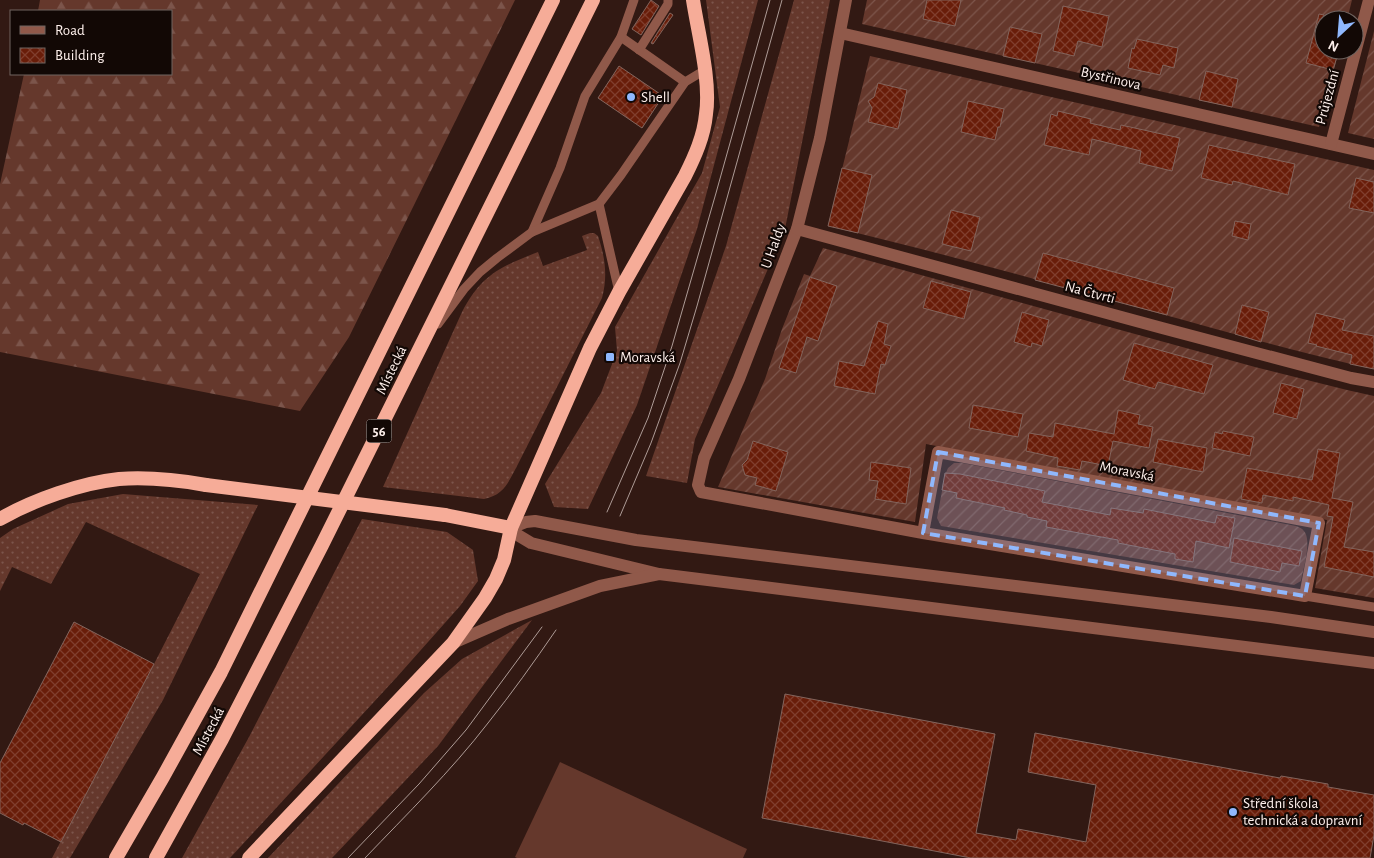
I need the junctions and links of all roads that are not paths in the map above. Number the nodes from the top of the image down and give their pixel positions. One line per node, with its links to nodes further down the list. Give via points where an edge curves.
1 (553, 0): 30 (highway, Místecká / 56, via 221,672)
2 (593, 0): 19 (highway, Místecká / 56)
3 (634, 0): 9 (lane)
4 (668, 0): 10 (lane)
5 (693, 0): 11 (highway)
6 (846, 0): 8 (street, U Haldy)
7 (1369, 0): 13 (street, Průjezdní)
8 (840, 33): 13 (street, Bystřinova); 16 (street, U Haldy, via 820,138)
9 (621, 37): 10 (lane); 17 (lane, via 585,96 560,168)
10 (639, 50): 12 (lane)
11 (705, 70): 12 (lane); 18 (highway, via 706,114 693,160)
12 (685, 82): 15 (lane)
13 (1331, 144): 14 (street, Bystřinova)
14 (1374, 154)
15 (598, 204): 17 (lane); 18 (lane)
16 (797, 229): 20 (street, Na Čtvrti); 23 (street, U Haldy, via 747,360 704,458 698,485 701,492)
17 (532, 232): 19 (lane, via 480,272)
18 (619, 292): 22 (highway, via 590,348)
19 (418, 351): 31 (highway, Místecká / 56, via 222,740)
20 (1374, 382)
21 (0, 519): 22 (highway, bridge, via 49,497 120,479 206,485 445,515)
22 (511, 528): 24 (street, via 531,543); 27 (street, via 535,522 646,541); 28 (highway, via 496,579)
23 (923, 533): 25 (street); 25 (street, Moravská, via 938,452 1319,523)
24 (659, 574): 28 (street, via 600,586); 29 (street)
25 (1305, 596): 26 (lane)
26 (1374, 607)
27 (1374, 632)
28 (454, 642): 32 (highway)
29 (1374, 663)
30 (116, 858)
31 (156, 858)
32 (249, 858)

